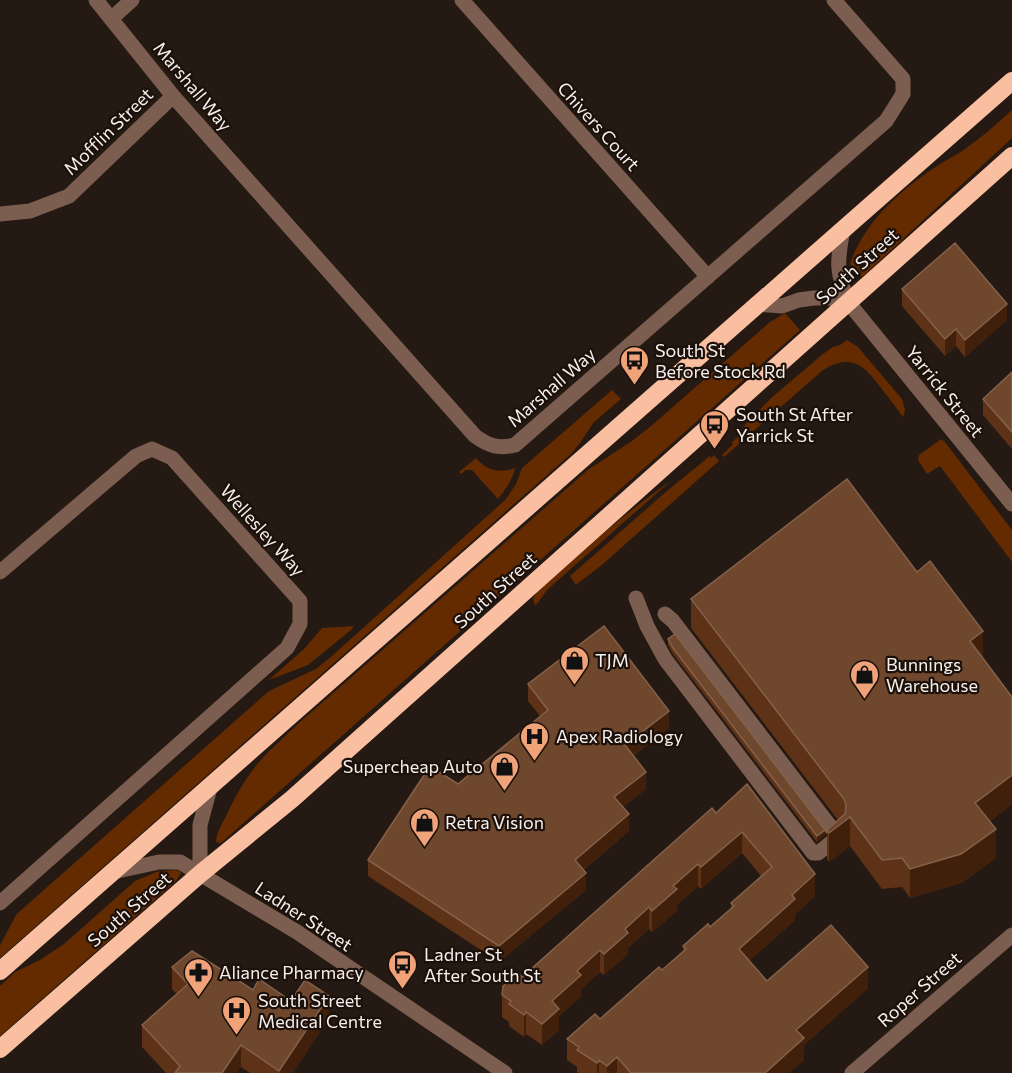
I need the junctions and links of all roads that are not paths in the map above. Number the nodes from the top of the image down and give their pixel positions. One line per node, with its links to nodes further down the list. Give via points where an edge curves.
1 (96, 0): 5 (street, Marshall Way)
2 (132, 0): 5 (street)
3 (462, 0): 11 (street, Chivers Court)
4 (834, 0): 11 (street, Marshall Way, via 903,79 903,94 886,121)
5 (111, 18): 7 (street, Marshall Way)
6 (1012, 81): 10 (highway, South Street)
7 (174, 96): 9 (street, Mofflin Street, via 69,196 30,211); 11 (street, Marshall Way, via 476,436 496,448 515,445)
8 (1012, 156): 12 (highway, South Street)
9 (0, 214)
10 (843, 230): 12 (street, Yarrick Street, via 838,270); 13 (highway, South Street)
11 (708, 277)
12 (848, 302): 13 (street, via 814,298 782,306); 14 (street, Yarrick Street); 20 (highway, South Street, via 292,800)
13 (758, 304): 18 (highway, South Street)
14 (1012, 504)
15 (0, 571): 21 (street, Wellesley Way, via 136,456 152,449 172,458 300,601 300,624 287,648)
16 (636, 598): 17 (street, via 665,659 813,853 818,853 836,839 836,834)
17 (665, 614)
18 (210, 788): 19 (highway, South Street); 20 (street, via 200,825)
19 (113, 872): 20 (street, Ladner Street, via 159,862 180,862); 23 (highway, South Street)
20 (200, 874): 24 (highway, South Street); 25 (street, Ladner Street, via 297,932)
21 (0, 903)
22 (1012, 935): 26 (street, Roper Street)
23 (0, 971)
24 (0, 1049)
25 (505, 1073)
26 (852, 1073)

